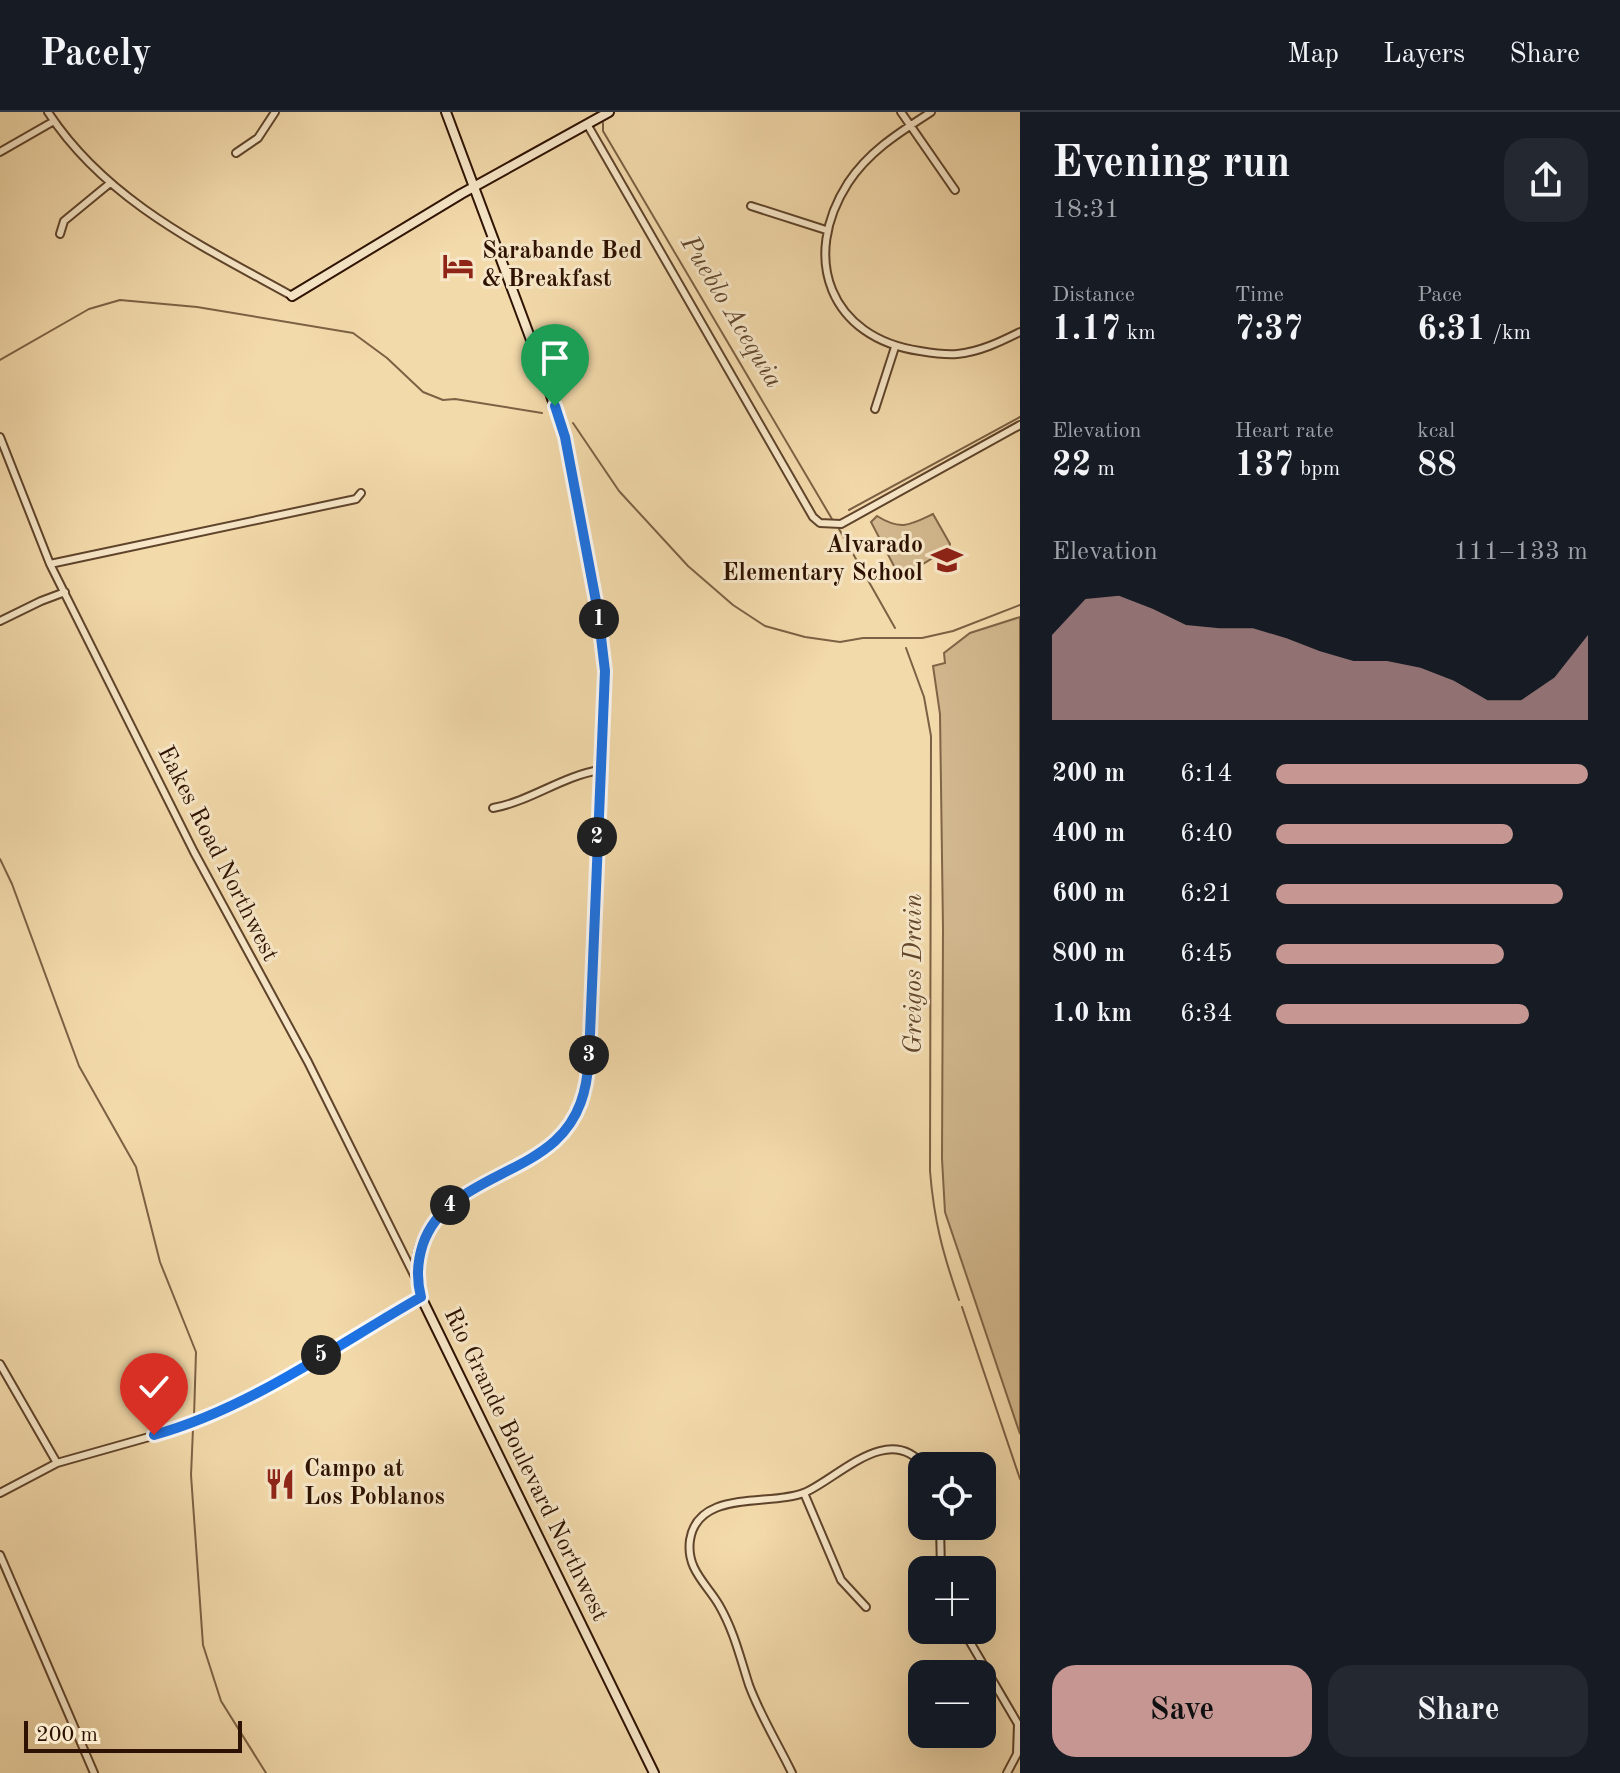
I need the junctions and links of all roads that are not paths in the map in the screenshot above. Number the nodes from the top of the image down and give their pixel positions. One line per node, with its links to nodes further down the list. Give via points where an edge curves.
1 (48, 112): 7 (street)
2 (275, 112): 11 (street, via 258,138)
3 (446, 112): 13 (street, Rio Grande Boulevard Northwest)
4 (609, 112): 8 (street)
5 (901, 112): 9 (street)
6 (931, 112): 9 (street)
7 (54, 121): 10 (street); 12 (street)
8 (587, 124): 13 (street); 22 (street, via 820,523 841,524)
9 (910, 126): 14 (street); 16 (street, via 863,163)
10 (0, 152)
11 (236, 153)
12 (109, 184): 17 (street, via 64,221); 18 (street, via 163,223)
13 (474, 187): 18 (street); 28 (street, Rio Grande Boulevard Northwest, via 565,437 605,671)
14 (955, 190)
15 (751, 206): 16 (street)
16 (826, 230): 20 (street, via 826,274 838,302 858,326)
17 (60, 234)
18 (292, 296)
19 (1020, 332): 20 (street, via 956,354)
20 (895, 347): 21 (street)
21 (875, 409)
22 (1020, 425)
23 (0, 437): 25 (street, Eakes Road Northwest)
24 (361, 493): 25 (street, via 356,499)
25 (50, 564): 26 (street, Eakes Road Northwest)
26 (65, 592): 27 (street); 30 (street, Eakes Road Northwest)
27 (0, 621)
28 (600, 770): 29 (street); 30 (street, Rio Grande Boulevard Northwest, via 588,1066 580,1108 555,1141 447,1207 426,1236)
29 (493, 808)
30 (417, 1281): 31 (street, Rio Grande Boulevard Northwest)
31 (421, 1297): 34 (street, via 188,1426); 41 (street, Rio Grande Boulevard Northwest)
32 (0, 1364): 34 (street)
33 (908, 1455): 36 (street, via 877,1450)
34 (57, 1463): 35 (street)
35 (0, 1493)
36 (804, 1493): 38 (street, via 841,1580); 42 (street, via 723,1504 701,1518 690,1538 691,1564 734,1632 750,1686)
37 (0, 1555): 40 (street)
38 (866, 1607)
39 (971, 1644): 43 (street, via 1018,1724 1017,1754)
40 (94, 1773)
41 (654, 1773)
42 (792, 1773)
43 (1007, 1773)

